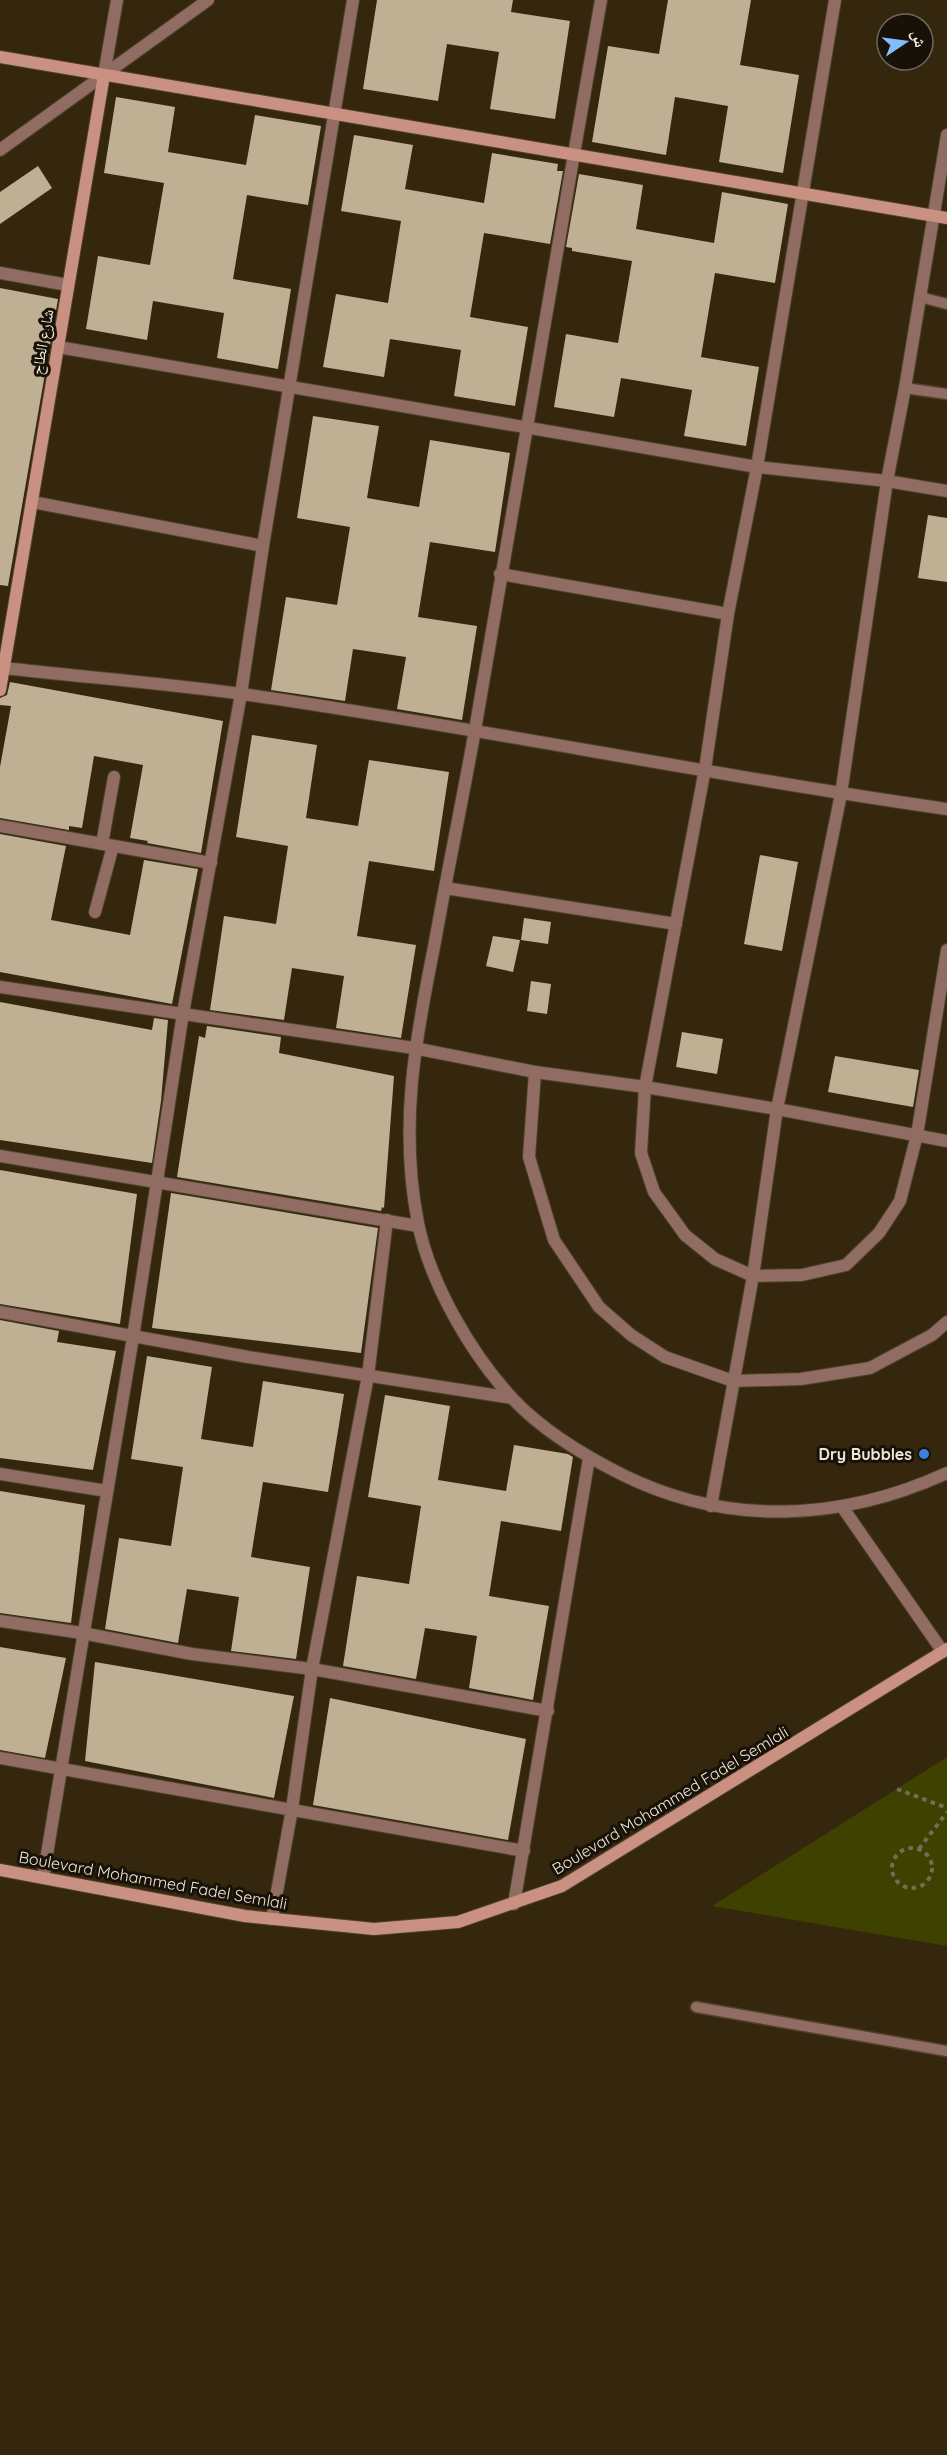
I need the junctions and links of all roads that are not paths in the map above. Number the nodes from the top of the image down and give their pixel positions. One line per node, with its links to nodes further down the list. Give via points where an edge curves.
1 (117, 0): 7 (street, شارع الطاح)
2 (208, 0): 7 (street)
3 (353, 0): 8 (street)
4 (601, 0): 11 (street)
5 (835, 0): 12 (street)
6 (0, 57): 7 (street)
7 (104, 75): 8 (street); 10 (street); 16 (street, شارع الطاح)
8 (334, 114): 11 (street); 20 (street)
9 (947, 135): 13 (street)
10 (0, 150)
11 (573, 155): 12 (street); 23 (street)
12 (802, 194): 13 (street); 24 (street)
13 (934, 216): 14 (street); 17 (street)
14 (947, 218)
15 (0, 273): 16 (street)
16 (68, 285): 19 (street, شارع الطاح)
17 (920, 297): 18 (lane); 21 (street)
18 (947, 304)
19 (58, 347): 20 (street); 27 (street, شارع الطاح)
20 (289, 387): 23 (street); 28 (street)
21 (905, 388): 22 (lane); 25 (street)
22 (947, 394)
23 (526, 427): 24 (street); 29 (street)
24 (757, 467): 25 (street); 30 (street)
25 (887, 481): 26 (street); 38 (street)
26 (947, 491)
27 (32, 502): 28 (street); 31 (street, شارع الطاح)
28 (263, 546): 34 (street)
29 (500, 574): 30 (street); 35 (street)
30 (728, 614): 36 (street)
31 (5, 629): 32 (street, شارع الطاح)
32 (4, 668): 33 (street, شارع الطاح); 34 (street)
33 (0, 690)
34 (241, 694): 35 (street); 42 (street)
35 (475, 732): 36 (street); 43 (street)
36 (705, 769): 38 (street); 45 (street)
37 (114, 777): 41 (street)
38 (841, 794): 39 (street); 52 (street)
39 (947, 809)
40 (0, 826): 41 (street)
41 (107, 845): 42 (street); 44 (street)
42 (211, 863): 48 (street)
43 (445, 888): 45 (street); 49 (street)
44 (95, 912)
45 (675, 924): 51 (street)
46 (947, 950): 53 (street)
47 (0, 987): 48 (street)
48 (183, 1013): 49 (street); 56 (street)
49 (414, 1048): 50 (street); 58 (street, via 408,1140)
50 (535, 1072): 51 (street); 64 (street, via 529,1157 554,1240 599,1307 631,1335 665,1357)
51 (645, 1087): 52 (street); 59 (street, via 641,1153 654,1192 685,1235 715,1259)
52 (777, 1109): 53 (street); 59 (street)
53 (918, 1135): 54 (street); 59 (street, via 900,1200 879,1233 846,1265 802,1275)
54 (947, 1141)
55 (0, 1156): 56 (street)
56 (158, 1183): 57 (street); 62 (street)
57 (387, 1220): 58 (street); 63 (street)
58 (418, 1226): 65 (street, via 437,1281 464,1334)
59 (753, 1276): 64 (street)
60 (0, 1312): 62 (street)
61 (947, 1322): 64 (street, via 932,1335 870,1368 801,1379)
62 (133, 1337): 63 (street); 69 (street)
63 (368, 1376): 65 (street); 75 (street)
64 (733, 1381): 70 (street)
65 (512, 1398): 66 (street, via 540,1424)
66 (589, 1458): 70 (street, via 648,1487); 76 (street)
67 (947, 1473): 71 (street, via 908,1491)
68 (0, 1474): 69 (street)
69 (107, 1491): 73 (street)
70 (711, 1506): 71 (street, via 777,1513)
71 (843, 1508): 74 (street)
72 (0, 1621): 73 (street)
73 (82, 1633): 75 (street, via 192,1654); 78 (street)
74 (945, 1650): 83 (street, Boulevard Mohammed Fadel Semlali, via 572,1880)
75 (312, 1669): 76 (street); 79 (street)
76 (548, 1711): 80 (street)
77 (0, 1758): 78 (street)
78 (61, 1768): 79 (street); 82 (street)
79 (292, 1809): 80 (street); 84 (street)
80 (524, 1851): 83 (street)
81 (0, 1870): 82 (street, Boulevard Mohammed Fadel Semlali)
82 (43, 1878): 84 (street, Boulevard Mohammed Fadel Semlali)
83 (514, 1904): 84 (street, Boulevard Mohammed Fadel Semlali, via 458,1922 374,1929)
84 (272, 1919)
85 (696, 2007): 86 (lane)
86 (947, 2050)

